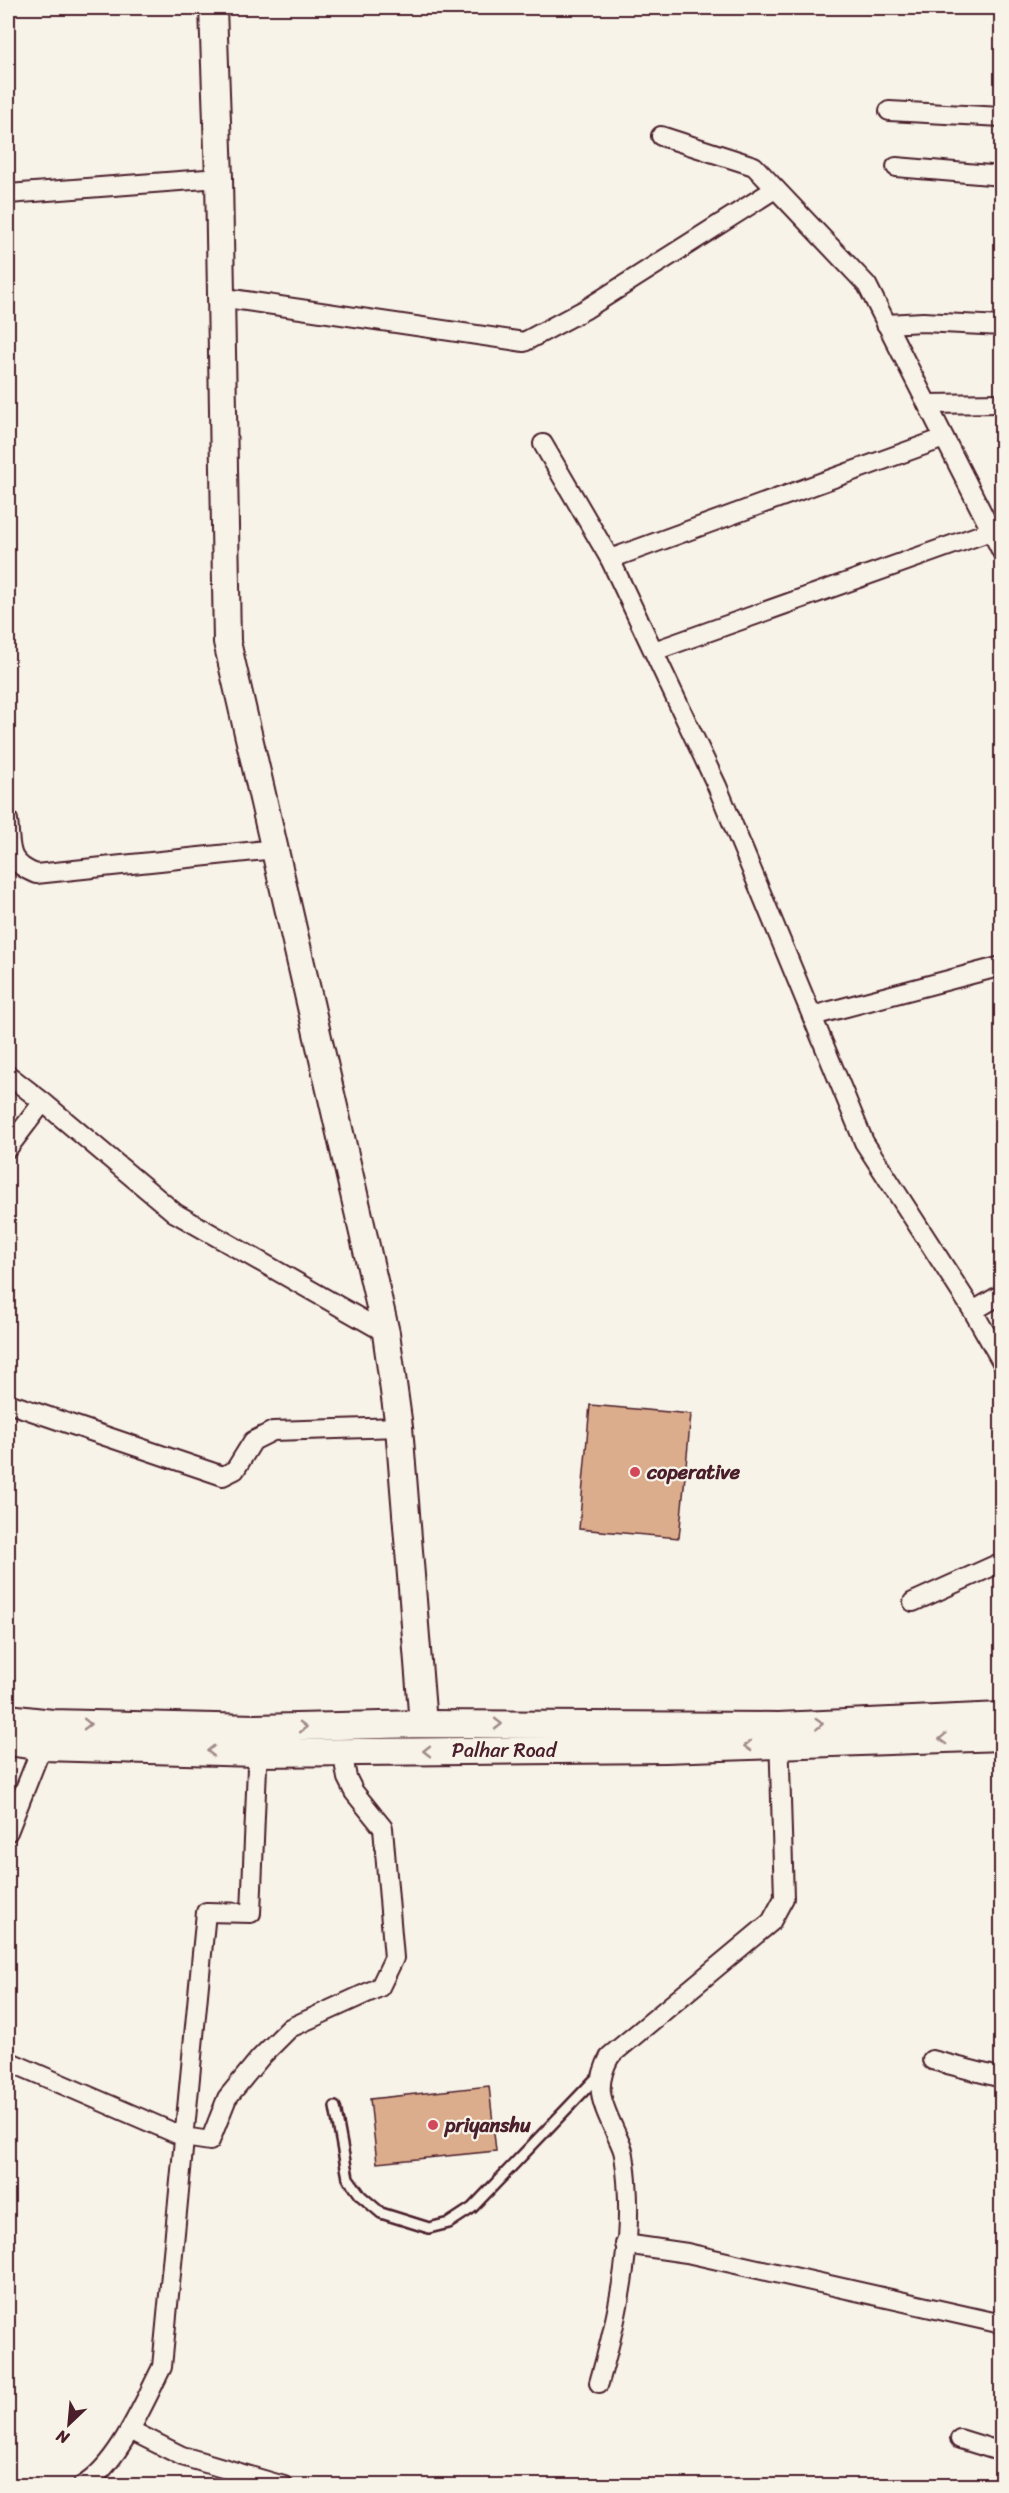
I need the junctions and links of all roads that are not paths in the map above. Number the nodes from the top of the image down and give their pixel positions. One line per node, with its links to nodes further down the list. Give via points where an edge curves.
1 (213, 8): 7 (main road)
2 (889, 111): 3 (street)
3 (1002, 117)
4 (661, 136): 8 (street, via 753,166)
5 (896, 167): 6 (street)
6 (1002, 176)
7 (219, 178): 9 (street); 10 (main road)
8 (775, 189): 10 (street, via 586,309 524,342); 11 (street, via 867,285)
9 (8, 194)
10 (219, 297): 22 (main road, via 227,642)
11 (886, 324): 12 (street); 14 (street)
12 (1002, 326)
13 (1002, 403): 14 (street)
14 (927, 404): 15 (street)
15 (944, 438): 17 (street); 19 (street)
16 (543, 444): 19 (street)
17 (991, 531): 18 (street); 20 (street)
18 (1002, 552)
19 (610, 559): 20 (street)
20 (654, 651): 24 (street, via 717,786)
21 (8, 820): 22 (street, via 13,857 21,868 36,874)
22 (275, 849): 30 (main road)
23 (1002, 966): 24 (street)
24 (812, 1016): 29 (street, via 864,1142)
25 (8, 1075): 26 (street)
26 (43, 1102): 27 (street); 30 (street, via 175,1213)
27 (8, 1149)
28 (1002, 1294): 29 (street)
29 (973, 1311): 31 (street)
30 (386, 1333): 33 (main road)
31 (1002, 1362)
32 (8, 1403): 33 (street, via 223,1476 235,1470 253,1441 273,1431)
33 (399, 1427): 39 (main road)
34 (1002, 1562): 35 (street)
35 (913, 1602)
36 (1002, 1716): 40 (main road, Palhar Road, one-way to 36)
37 (8, 1718): 38 (main road, Palhar Road)
38 (52, 1723): 42 (main road, Palhar Road, one-way to 42); 44 (street)
39 (423, 1724): 40 (main road, Palhar Road, one-way to 40); 42 (main road, Palhar Road, one-way to 39)
40 (779, 1735): 41 (main road, Palhar Road, one-way to 40); 45 (main road, Palhar Road, one-way to 45, via 665,1749); 49 (street, via 784,1898 771,1922 610,2056)
41 (1002, 1737)
42 (256, 1740): 44 (main road, Palhar Road, one-way to 44); 45 (main road, Palhar Road); 52 (street, via 251,1913 206,1912)
43 (8, 1742): 44 (main road, Palhar Road)
44 (42, 1747): 46 (street)
45 (342, 1751): 52 (street, via 346,1778 383,1828 394,1958 380,1987 290,2028 227,2098 210,2141)
46 (8, 1832)
47 (932, 2060): 50 (street)
48 (8, 2061): 52 (street)
49 (601, 2073): 51 (lane, via 472,2208 449,2223 429,2228 381,2214 361,2196 348,2178); 53 (street, via 602,2101 624,2152 629,2214)
50 (1002, 2078)
51 (335, 2107)
52 (184, 2137): 56 (street, via 162,2367)
53 (625, 2244): 54 (street, via 687,2253); 55 (street, via 614,2329)
54 (1002, 2324)
55 (599, 2383)
56 (130, 2430): 59 (street, via 95,2478); 60 (street, via 182,2456)
57 (960, 2439): 58 (street)
58 (1002, 2452)
59 (82, 2486)
60 (284, 2486)

